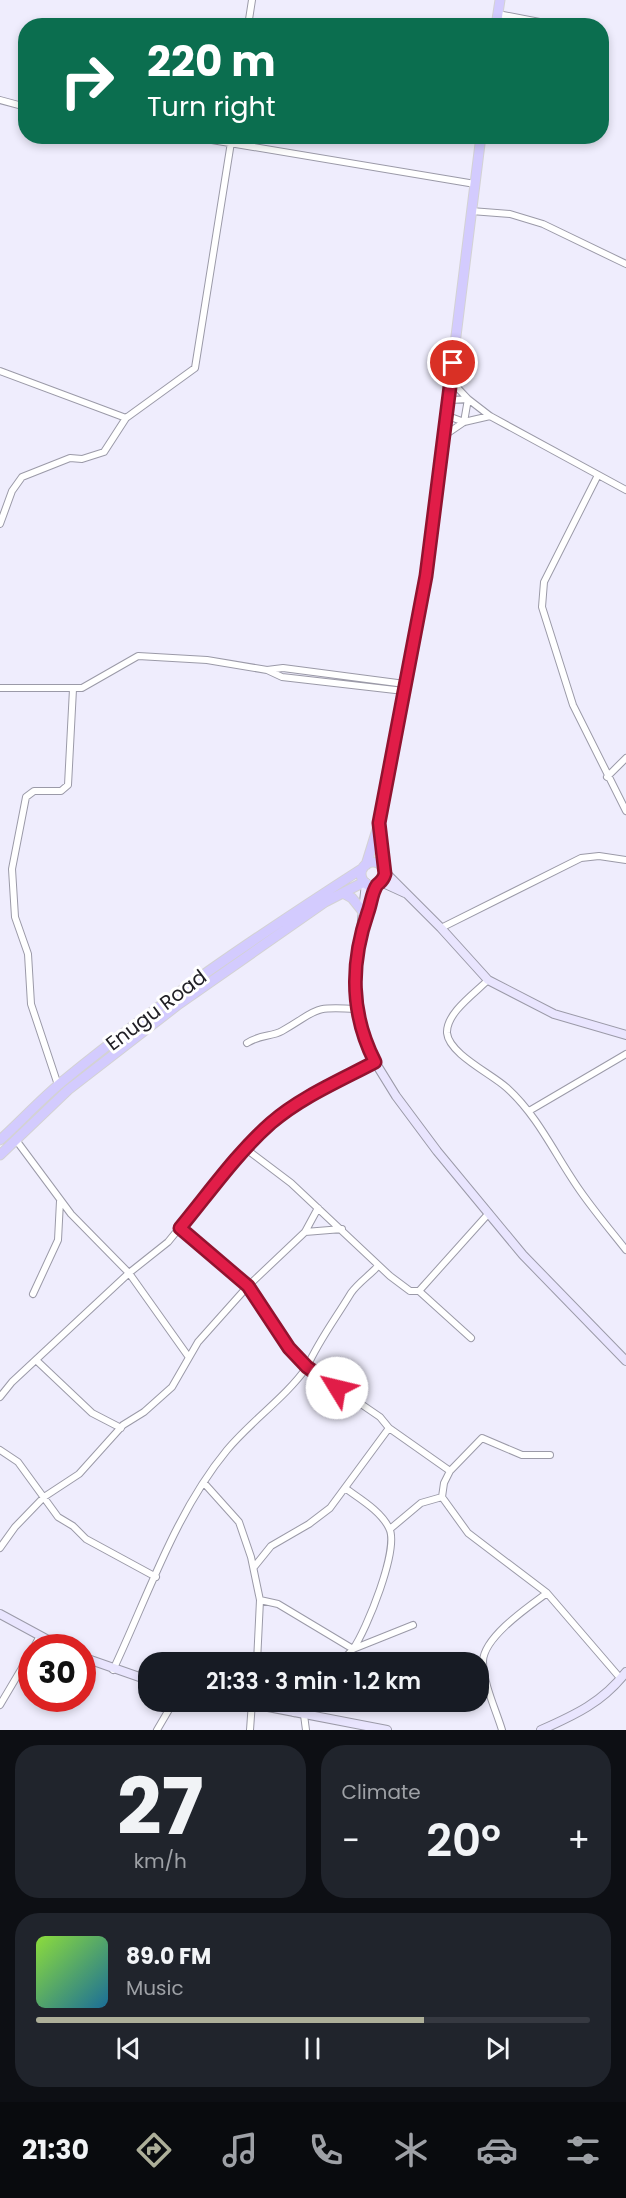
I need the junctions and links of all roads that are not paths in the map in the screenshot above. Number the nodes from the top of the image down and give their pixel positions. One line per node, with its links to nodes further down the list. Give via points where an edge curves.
1 (252, 0): 4 (street)
2 (500, 0): 3 (main road)
3 (498, 14): 5 (main road); 6 (street)
4 (249, 18)
5 (497, 18)
6 (519, 18)
7 (0, 100): 8 (street)
8 (18, 105)
9 (231, 144): 11 (street); 20 (street, via 195,368)
10 (480, 144): 11 (main road)
11 (475, 184): 12 (main road)
12 (471, 211): 13 (street, via 510,214 543,224); 15 (main road)
13 (626, 264)
14 (0, 371): 20 (street)
15 (451, 381): 16 (street); 17 (main road)
16 (468, 399): 17 (street); 19 (street); 21 (street)
17 (450, 400): 18 (main road)
18 (448, 416): 21 (street); 22 (main road)
19 (490, 416): 21 (street); 23 (street)
20 (126, 418): 25 (street, via 104,452 82,459 70,458 22,477 12,491)
21 (464, 422): 22 (street)
22 (445, 435): 27 (main road, via 426,576)
23 (598, 475): 24 (street); 30 (street, via 544,582 542,607 573,705)
24 (626, 490)
25 (0, 524)
26 (0, 688): 28 (street)
27 (404, 688): 28 (street, via 283,668 267,670 207,660 138,656 91,684); 32 (main road)
28 (73, 689): 49 (street, via 68,785 61,791 34,791 26,797 12,869 15,917 28,954 32,1004)
29 (626, 758): 30 (street)
30 (607, 777): 31 (street)
31 (626, 811)
32 (379, 823): 34 (main road); 35 (main road)
33 (626, 860): 42 (street, via 581,858)
34 (364, 866): 35 (main road, via 374,862); 36 (main road, via 361,875); 49 (main road, Enugu Road, via 173,995)
35 (383, 869): 37 (main road); 39 (street)
36 (365, 883): 37 (main road); 38 (main road); 40 (street)
37 (379, 884): 39 (street); 41 (street)
38 (343, 892): 40 (main road); 52 (main road, via 180,1004 68,1090)
39 (405, 893): 42 (street)
40 (364, 913): 41 (street)
41 (363, 927): 44 (street, via 354,980)
42 (441, 928): 43 (street)
43 (488, 980): 45 (street, via 554,1014); 50 (street, via 450,1020 448,1039)
44 (356, 1009): 46 (street, via 313,1010 282,1031 258,1035); 48 (street)
45 (626, 1035)
46 (247, 1043)
47 (626, 1054): 50 (street)
48 (375, 1062): 53 (street, via 320,1090 272,1122); 57 (street, via 396,1096)
49 (58, 1085): 51 (main road, Enugu Road)
50 (529, 1111): 61 (street, via 581,1192)
51 (0, 1140)
52 (16, 1140): 54 (main road); 55 (street)
53 (246, 1149): 56 (street); 58 (street)
54 (0, 1155)
55 (60, 1201): 63 (street); 66 (street, via 58,1240)
56 (318, 1208): 59 (street); 60 (street)
57 (489, 1213): 65 (street); 70 (street, via 523,1255)
58 (180, 1228): 63 (street); 64 (street)
59 (342, 1229): 60 (street); 62 (street)
60 (305, 1232): 64 (street)
61 (626, 1251)
62 (378, 1266): 65 (street, via 410,1291); 71 (street, via 351,1294 320,1338)
63 (129, 1273): 68 (street); 69 (street)
64 (248, 1286): 68 (street); 71 (street, via 289,1348)
65 (419, 1291): 67 (street)
66 (33, 1294)
67 (471, 1338)
68 (188, 1356): 73 (street, via 172,1387)
69 (36, 1360): 72 (street); 73 (street, via 92,1413)
70 (626, 1361)
71 (307, 1367): 74 (street, via 380,1417); 78 (street, via 228,1449)
72 (0, 1397)
73 (121, 1428): 80 (street, via 79,1474)
74 (389, 1428): 77 (street); 79 (street)
75 (0, 1450): 80 (street, via 18,1462)
76 (550, 1455): 77 (street, via 522,1455 482,1438)
77 (450, 1471): 81 (street)
78 (204, 1483): 84 (street, via 239,1522); 85 (street, via 180,1522)
79 (345, 1488): 82 (street, via 379,1514); 84 (street, via 330,1508 271,1546)
80 (44, 1497): 83 (street); 85 (street, via 58,1517 86,1539)
81 (442, 1497): 82 (street, via 421,1503); 86 (street, via 468,1533)
82 (390, 1529): 91 (street, via 381,1588)
83 (0, 1548)
84 (254, 1567): 87 (street)
85 (156, 1577): 95 (street)
86 (547, 1593): 97 (street); 109 (street, via 516,1616 486,1652 484,1670)
87 (260, 1600): 91 (street, via 278,1604); 92 (street)
88 (0, 1614): 90 (street)
89 (413, 1625): 91 (street)
90 (36, 1634)
91 (353, 1648): 93 (street)
92 (257, 1652)
93 (349, 1652)
94 (96, 1663): 95 (street)
95 (113, 1670): 98 (street)
96 (18, 1675): 99 (street)
97 (623, 1675): 110 (street, via 585,1711)
98 (138, 1677)
99 (0, 1705)
100 (168, 1712): 105 (street)
101 (251, 1712): 106 (street)
102 (290, 1712): 103 (street)
103 (294, 1713): 104 (street)
104 (304, 1714): 107 (street); 108 (street)
105 (157, 1730)
106 (250, 1730)
107 (306, 1730)
108 (387, 1730)
109 (502, 1730)
110 (541, 1730)

